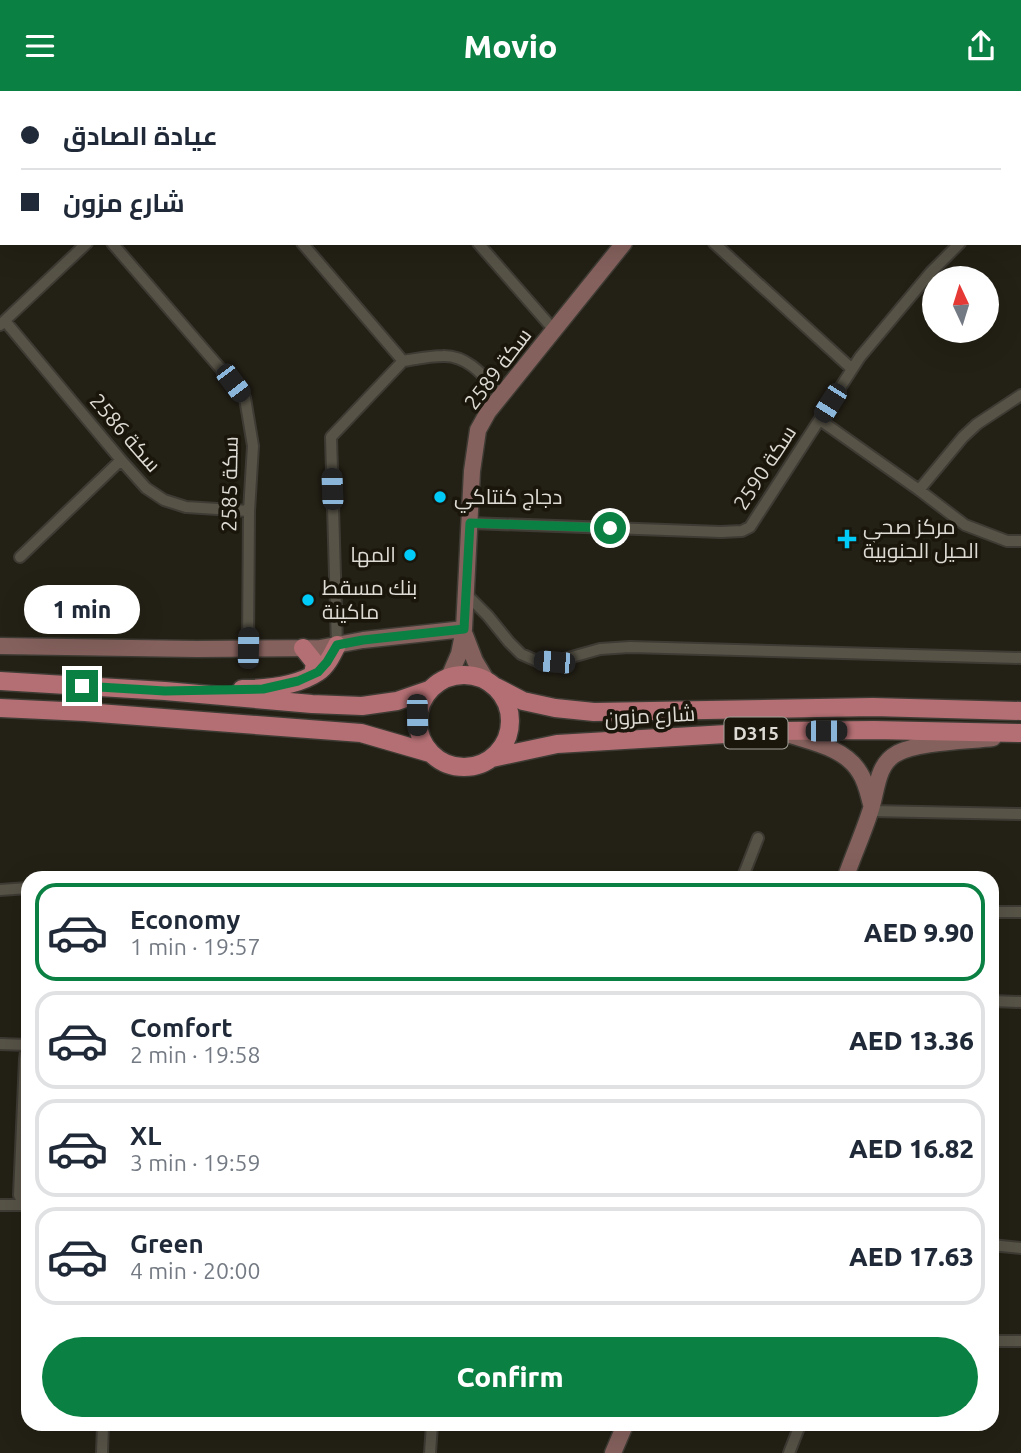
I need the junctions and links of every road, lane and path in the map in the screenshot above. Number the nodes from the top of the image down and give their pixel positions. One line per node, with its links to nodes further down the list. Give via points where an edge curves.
1 (85, 245): 8 (street)
2 (115, 245): 17 (street, سكة 2585, via 244,398 253,446)
3 (304, 245): 10 (street)
4 (480, 245): 9 (street)
5 (622, 245): 9 (street, سكة 2589)
6 (716, 245): 11 (street)
7 (958, 245): 11 (street, سكة 2590)
8 (2, 323): 15 (street, سكة 2586)
9 (554, 330): 13 (street, سكة 2589)
10 (403, 361): 13 (street, via 446,356 462,360 484,375); 23 (street, via 331,437)
11 (852, 369): 14 (street, سكة 2590)
12 (1021, 395): 16 (street, via 963,437)
13 (502, 396): 18 (street, سكة 2589, via 478,430)
14 (820, 420): 16 (street); 18 (street, سكة 2590, via 750,527 741,531)
15 (121, 460): 17 (street, سكة 2586, via 164,501); 20 (street)
16 (919, 490): 19 (street, via 965,525 1007,541)
17 (249, 511): 25 (street, سكة 2585)
18 (470, 523): 21 (street, سكة 2589)
19 (1021, 541)
20 (20, 557)
21 (466, 594): 22 (street, سكة 2589); 27 (street, via 521,654 537,661 554,662 600,649 630,647)
22 (464, 629): 23 (street); 29 (street, سكة 2589); 31 (street, سكة 2589, via 470,651)
23 (337, 645): 26 (street); 28 (main road)
24 (0, 646): 25 (street)
25 (248, 648): 26 (street)
26 (303, 648): 28 (main road, via 315,663)
27 (1021, 657)
28 (313, 674): 33 (main road, via 263,689)
29 (449, 677): 31 (main road, D315, via 475,676); 32 (main road)
30 (0, 681): 33 (main road)
31 (492, 684): 35 (main road, شارع مزون / D315, via 523,701 594,712 873,707); 39 (main road, via 506,701 510,716 503,747)
32 (429, 690): 33 (main road, via 362,706); 38 (main road, via 417,715 422,742)
33 (165, 691)
34 (0, 708): 38 (main road, D315, via 360,733)
35 (1021, 711)
36 (778, 731): 37 (main road, شارع مزون / D315); 39 (main road, شارع مزون / D315, via 557,744); 40 (street, via 838,751 859,769)
37 (1021, 734): 40 (street, via 924,746 892,755)
38 (430, 753): 39 (main road, D315, via 453,767 467,768)
39 (492, 758)
40 (871, 809): 41 (street); 44 (street)
41 (1021, 814)
42 (758, 838): 43 (street)
43 (745, 871)
44 (848, 871)
45 (21, 888): 46 (street)
46 (0, 890)
47 (999, 912): 48 (street)
48 (1021, 912)
49 (999, 1001): 50 (street)
50 (1021, 1002)
51 (0, 1044): 52 (street)
52 (21, 1046)
53 (21, 1150): 54 (street)
54 (21, 1199)
55 (0, 1205): 56 (street)
56 (21, 1205)
57 (999, 1246): 58 (street)
58 (1021, 1248)
59 (999, 1341): 60 (street)
60 (1021, 1341)
61 (103, 1431): 65 (street)
62 (432, 1431): 66 (street)
63 (622, 1431): 67 (street)
64 (798, 1431): 68 (street)
65 (102, 1453)
66 (430, 1453)
67 (613, 1453)
68 (789, 1453)

